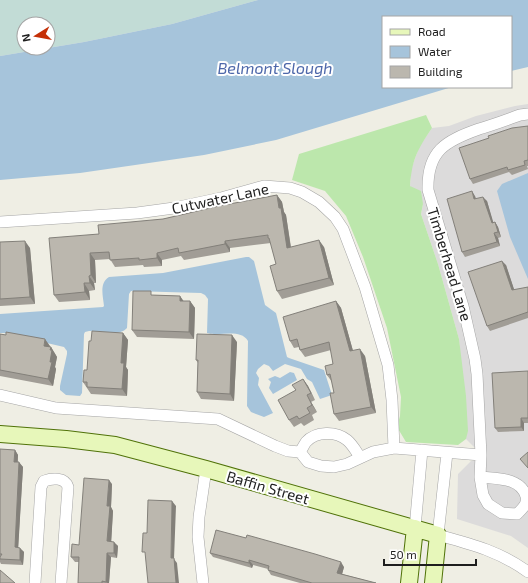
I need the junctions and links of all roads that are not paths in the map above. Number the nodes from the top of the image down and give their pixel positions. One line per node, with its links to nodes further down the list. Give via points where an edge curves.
1 (528, 114): 9 (street, Timberhead Lane, via 454,139 436,154 428,177 428,190 463,306 475,359)
2 (0, 222): 5 (street, Cutwater Lane, via 159,210 221,198 264,186 290,188 302,192 319,202 343,229 364,287 388,365)
3 (0, 395): 7 (street, via 56,408 218,419 275,446)
4 (0, 434): 11 (street, Baffin Street, via 115,446)
5 (394, 448): 6 (street); 10 (street)
6 (422, 450): 8 (street); 13 (street)
7 (300, 452): 10 (street, via 308,462 321,466 347,464); 10 (street, via 313,437 331,434 348,440)
8 (447, 452): 9 (street); 14 (street)
9 (481, 455): 12 (street, Timberhead Lane)
10 (360, 457)
11 (206, 469): 13 (street, Baffin Street); 16 (street, via 198,537)
12 (480, 477)
13 (415, 528): 14 (street, Baffin Street); 19 (street)
14 (438, 534): 15 (street, Baffin Street, via 491,551); 20 (street)
15 (528, 572)
16 (205, 582)
17 (35, 583): 18 (street, via 41,487 44,481 50,479 63,480 68,487)
18 (61, 583)
19 (409, 583)
20 (433, 583)

